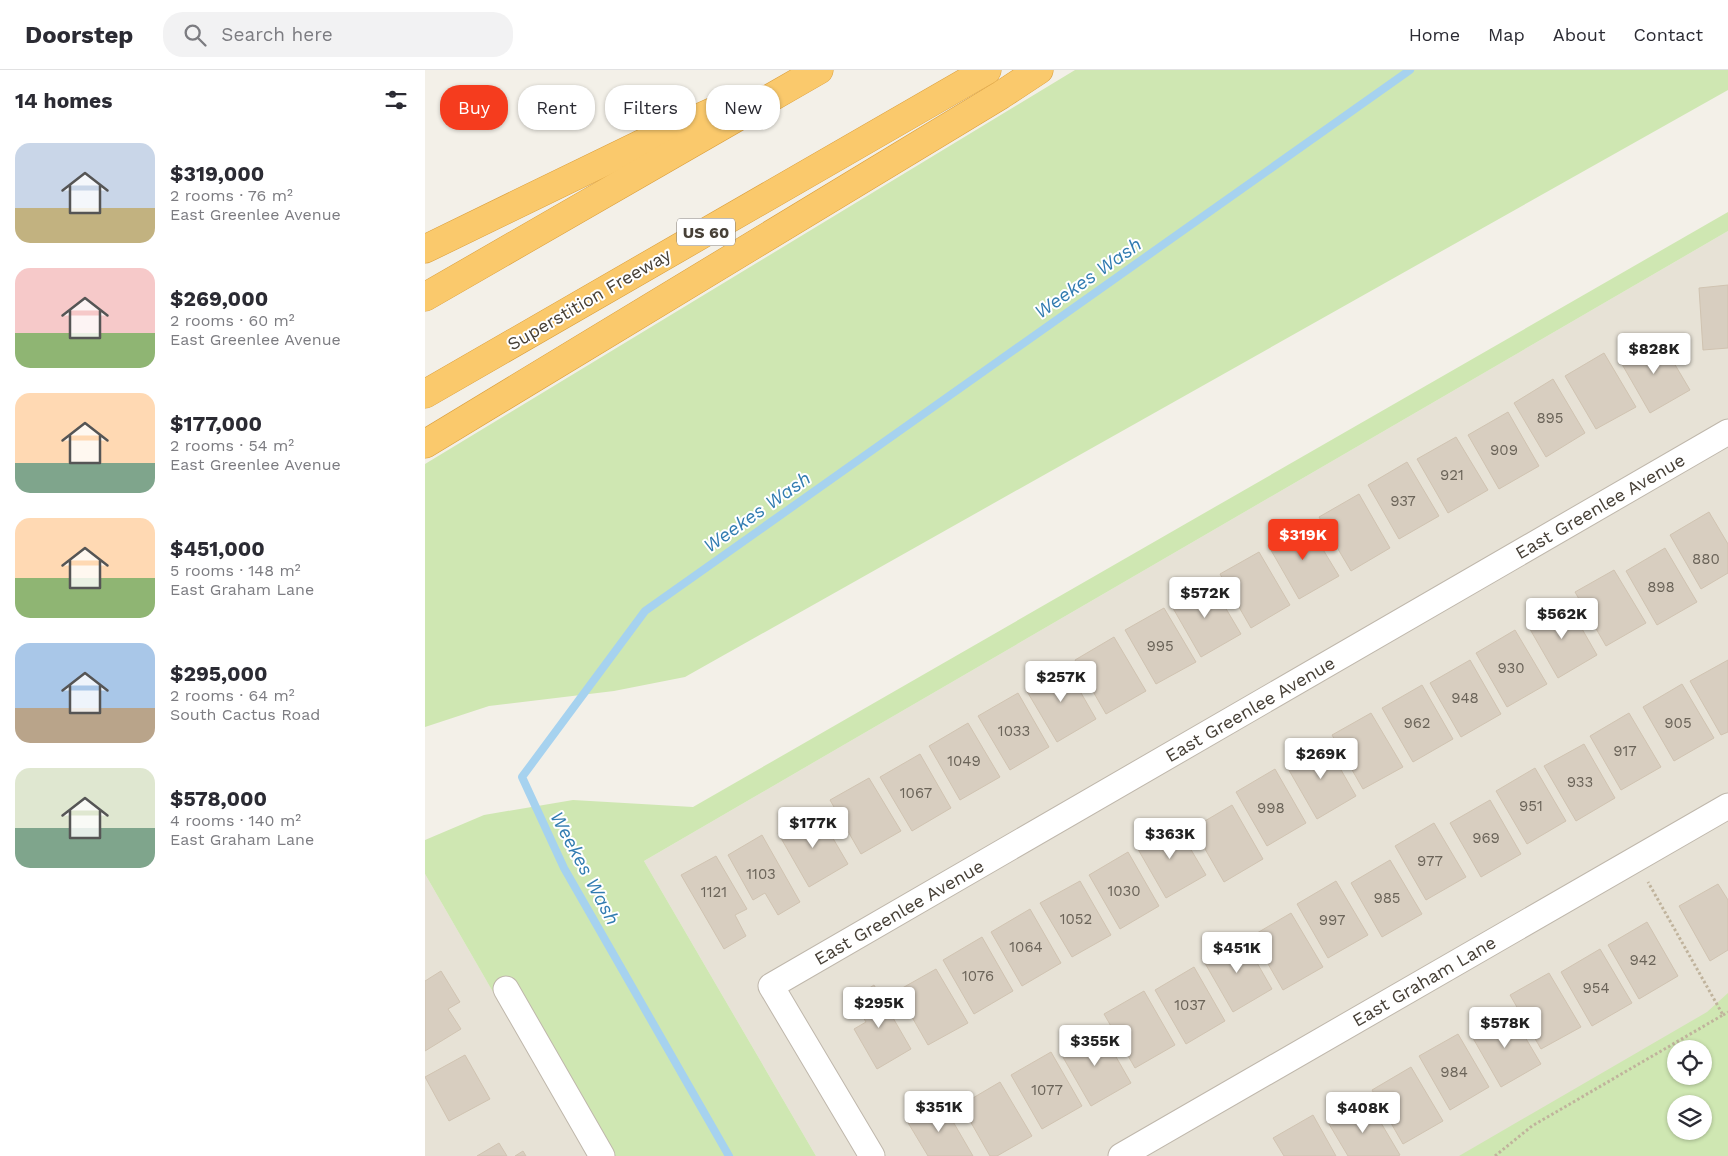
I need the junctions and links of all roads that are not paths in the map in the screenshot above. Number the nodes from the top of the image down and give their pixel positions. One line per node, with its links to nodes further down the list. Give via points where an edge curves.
1 (807, 70): 5 (highway, via 639,145)
2 (819, 70): 6 (highway)
3 (987, 70): 7 (highway, Superstition Freeway / US 60)
4 (1039, 70): 9 (highway)
5 (425, 249)
6 (425, 297)
7 (425, 394)
8 (1728, 432): 13 (street, East Greenlee Avenue, via 771,986)
9 (425, 444)
10 (1728, 806): 14 (street, East Graham Lane)
11 (506, 989): 12 (street)
12 (602, 1156)
13 (872, 1156)
14 (1121, 1156)

